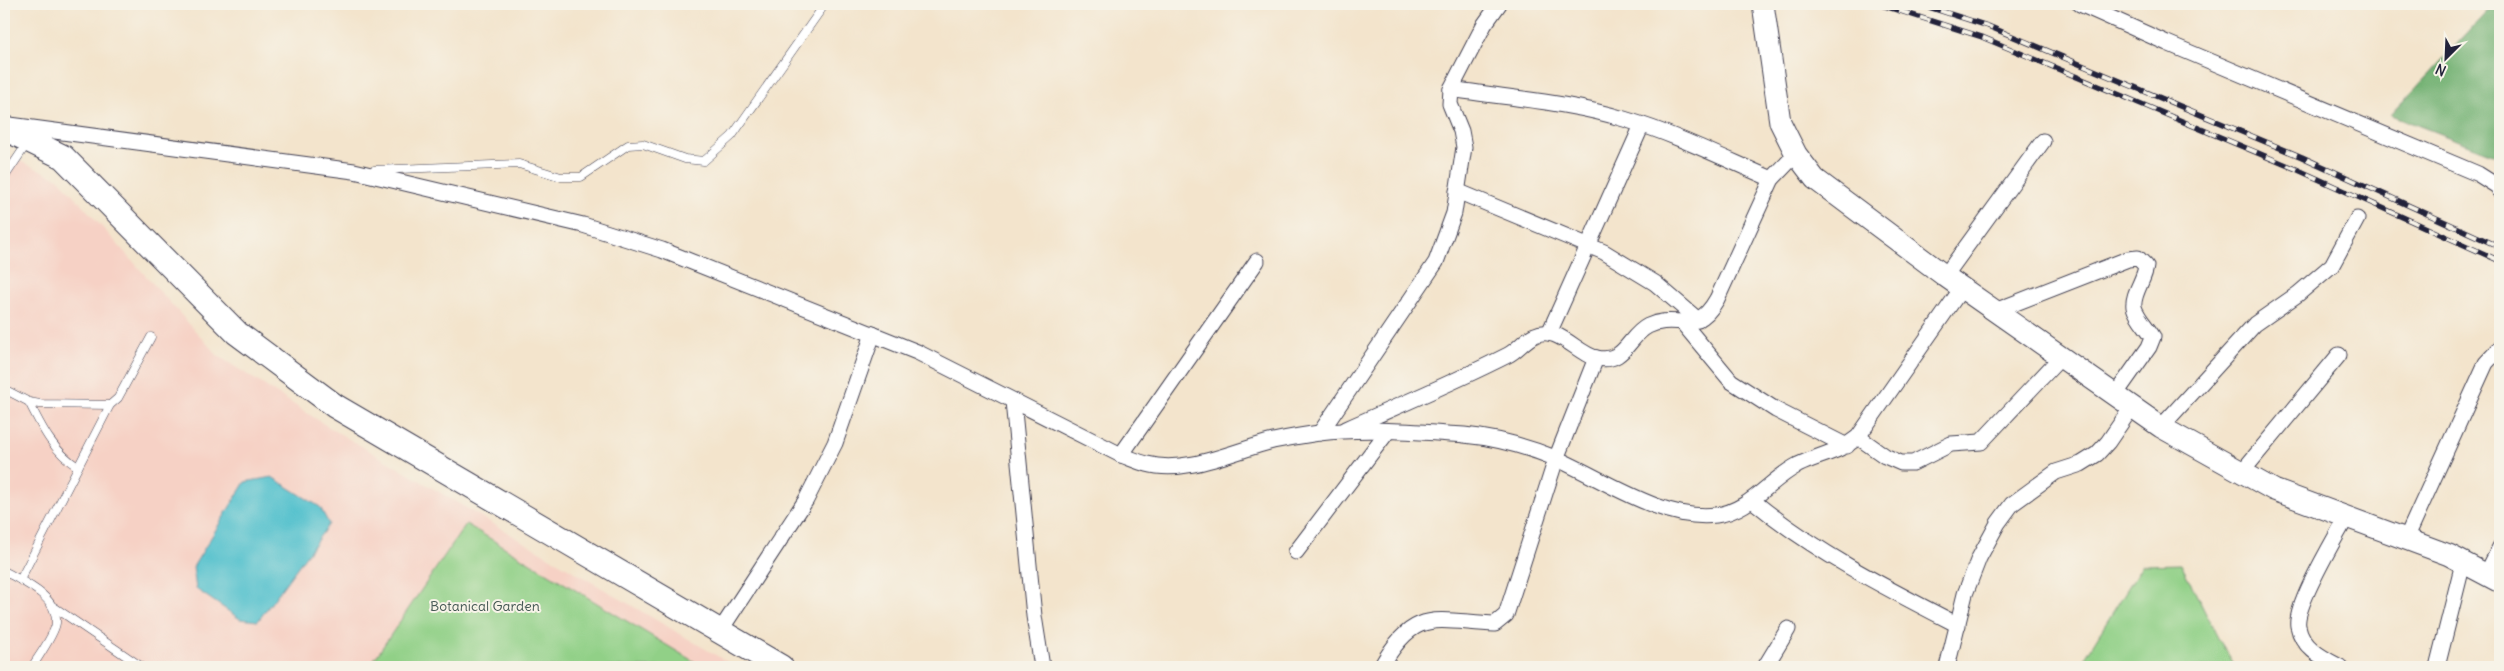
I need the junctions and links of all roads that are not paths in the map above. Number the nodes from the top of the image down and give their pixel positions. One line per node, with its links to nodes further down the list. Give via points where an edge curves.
1 (825, 4): 12 (lane, via 732,136 704,161 685,159 643,144 628,145 581,177 562,177 519,164)
2 (1499, 4): 5 (street, via 1484,25)
3 (1763, 4): 11 (main road, via 1780,122)
4 (2080, 4): 16 (street, via 2478,174)
5 (1451, 89): 7 (street, via 1593,111); 15 (street, via 1450,104 1464,147)
6 (4, 124): 12 (street)
7 (1642, 125): 14 (street); 18 (street)
8 (4, 128): 9 (main road)
9 (29, 140): 13 (lane); 58 (main road, via 63,157 237,333 335,406)
10 (2043, 141): 20 (street)
11 (1796, 154): 14 (street); 20 (main road, via 1815,180)
12 (354, 172): 26 (street, via 583,225 662,250)
13 (4, 178)
14 (1772, 179): 23 (street, via 1717,299 1710,311)
15 (1457, 191): 18 (street); 40 (street, via 1452,220 1436,262)
16 (2500, 191)
17 (2357, 219): 37 (street, via 2332,265 2255,324)
18 (1589, 245): 23 (street, via 1655,283); 25 (street)
19 (1257, 261): 42 (street)
20 (1945, 276): 21 (main road)
21 (1962, 288): 22 (main road); 41 (street)
22 (1995, 311): 30 (main road); 34 (street, via 2128,259 2138,258 2146,266 2134,308 2153,337)
23 (1698, 320): 24 (street)
24 (1682, 322): 31 (street, via 1649,325 1619,355 1609,359); 41 (street, via 1730,381 1776,410)
25 (1549, 333): 31 (street); 39 (street, via 1536,334 1511,354)
26 (873, 334): 33 (street); 58 (street, via 835,443 810,493)
27 (151, 337): 36 (lane, via 118,398)
28 (2500, 348): 48 (street, via 2486,363)
29 (2339, 355): 45 (street)
30 (2061, 357): 34 (main road); 41 (street, via 1981,442 1951,444 1919,460 1901,463)
31 (1596, 358): 43 (street)
32 (4, 389): 35 (lane)
33 (1013, 400): 42 (street); 62 (street)
34 (2124, 401): 37 (main road); 56 (street, via 2108,442 2097,454 2081,464 2056,472 2012,504 1979,558)
35 (29, 402): 36 (lane); 44 (lane, via 53,445)
36 (110, 405): 44 (lane)
37 (2161, 427): 45 (main road)
38 (1388, 431): 39 (street); 43 (street, via 1498,438); 50 (street)
39 (1340, 432): 40 (street)
40 (1320, 433): 42 (street, via 1174,466 1148,465)
41 (1853, 442): 46 (street, via 1798,465)
42 (1121, 454)
43 (1556, 459): 46 (street, via 1664,509 1696,516 1733,512); 63 (street, via 1506,615 1495,624 1435,620 1418,624 1404,634)
44 (78, 467): 54 (lane)
45 (2241, 473): 47 (main road, via 2274,490)
46 (1752, 500): 56 (street, via 1822,552)
47 (2346, 518): 48 (main road); 66 (street, via 2300,607 2298,625 2309,647)
48 (2405, 541): 51 (main road)
49 (2500, 547): 53 (street)
50 (1296, 552)
51 (2463, 562): 53 (main road); 67 (street)
52 (4, 571): 54 (lane)
53 (2493, 578)
54 (20, 580): 55 (lane)
55 (54, 607): 59 (lane, via 56,624); 60 (lane)
56 (1958, 625): 65 (street)
57 (1788, 629): 64 (street)
58 (720, 631): 61 (main road)
59 (32, 667)
60 (142, 667)
61 (781, 667)
62 (1042, 667)
63 (1381, 667)
64 (1765, 667)
65 (1947, 667)
66 (2340, 667)
67 (2438, 667)

